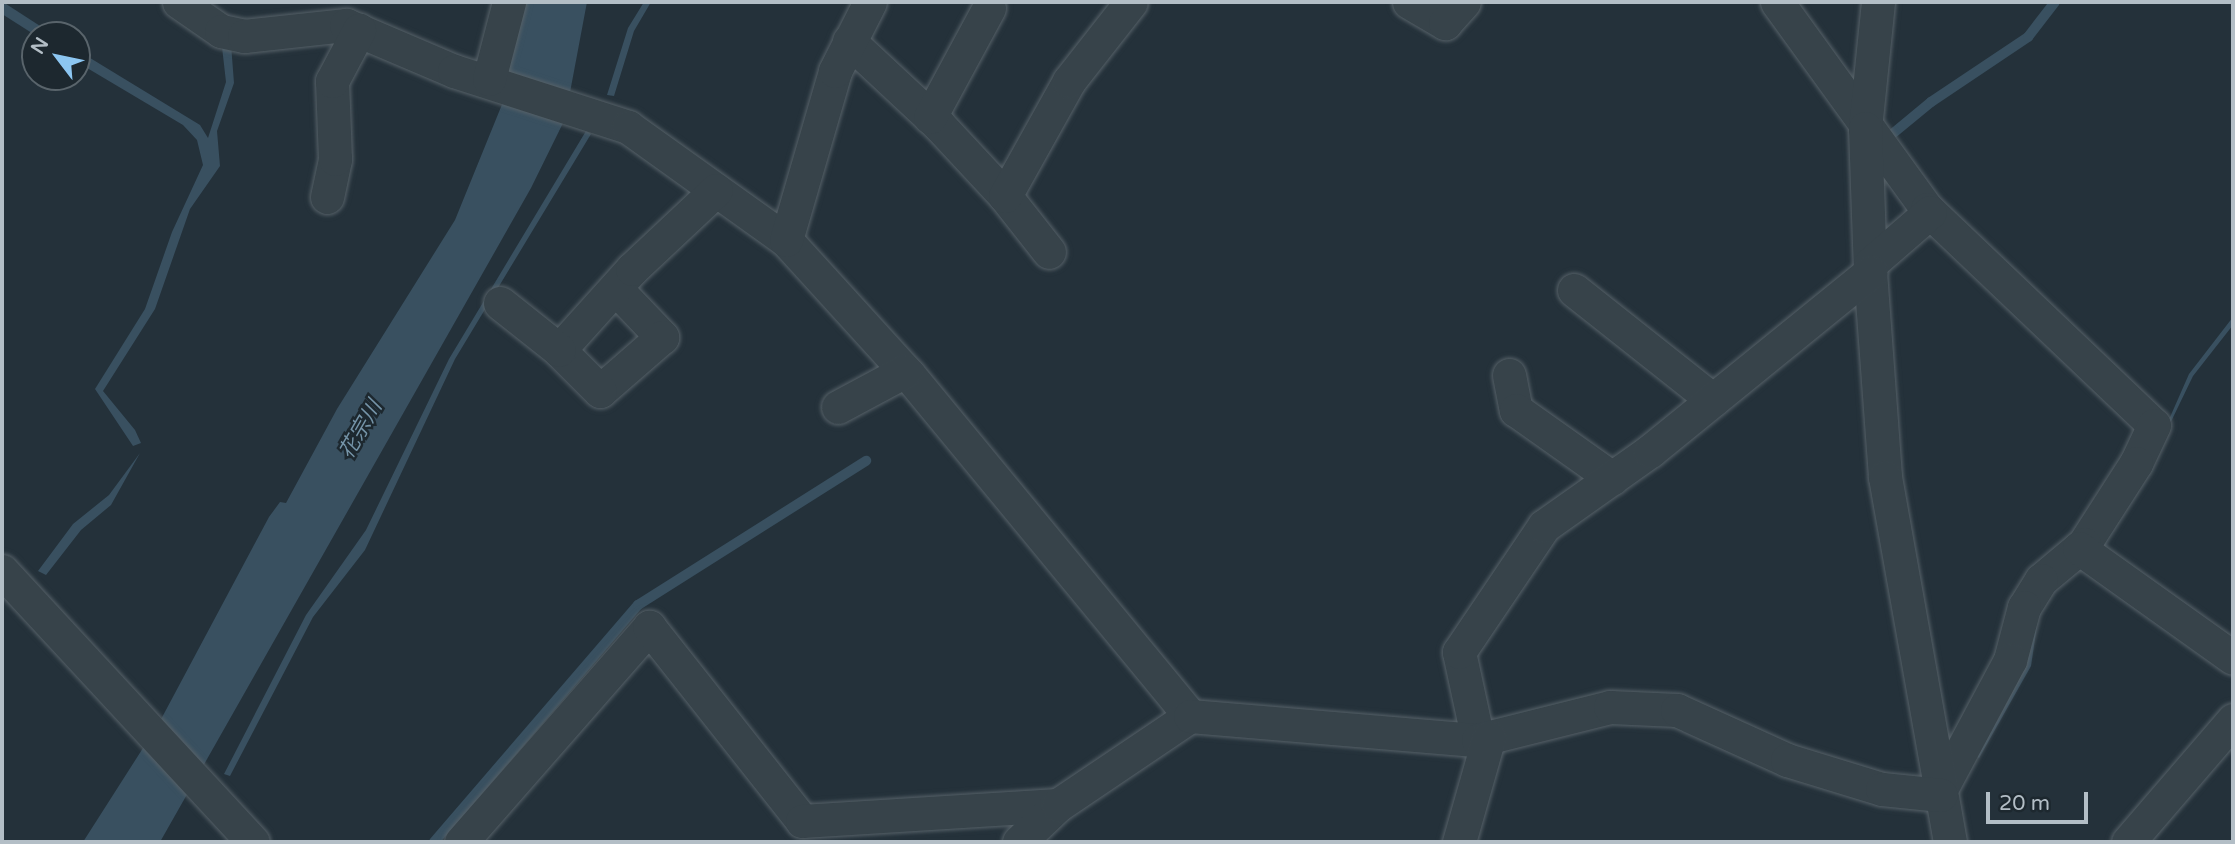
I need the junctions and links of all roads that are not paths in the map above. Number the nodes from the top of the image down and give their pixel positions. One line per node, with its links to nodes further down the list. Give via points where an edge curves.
1 (179, 2): 10 (street, via 221,31 244,36 346,25)
2 (509, 2): 12 (street)
3 (870, 2): 11 (street)
4 (1131, 2): 16 (street, via 1069,81)
5 (1409, 2): 6 (street, via 1445,23)
6 (1464, 2)
7 (1777, 2): 14 (street)
8 (1878, 2): 14 (street)
9 (989, 8): 13 (street)
10 (359, 30): 12 (street, via 454,71); 17 (street, via 332,81 335,159)
11 (849, 41): 13 (street); 19 (street, via 835,71)
12 (489, 79): 15 (street, via 628,127)
13 (930, 117): 16 (street)
14 (1865, 128): 18 (street); 21 (street)
15 (716, 190): 19 (street); 23 (street, via 632,270)
16 (1005, 196): 20 (street)
17 (327, 197)
18 (1930, 212): 21 (street); 31 (street, via 2154,425 2136,463)
19 (786, 240): 26 (street)
20 (1049, 252)
21 (1870, 268): 28 (street); 37 (street, via 1885,477)
22 (1574, 290): 28 (street)
23 (618, 291): 25 (street); 25 (street, via 662,337 600,391)
24 (500, 303): 25 (street)
25 (559, 350)
26 (905, 371): 29 (street); 34 (street)
27 (1509, 374): 30 (street, via 1516,410)
28 (1713, 400): 30 (street)
29 (838, 407)
30 (1612, 478): 36 (street, via 1544,526 1459,652)
31 (2079, 548): 33 (street); 37 (street, via 2041,580 2024,607 2011,660)
32 (2, 571): 39 (street, via 121,705)
33 (2233, 658)
34 (1190, 716): 36 (street); 38 (street)
35 (2233, 720): 44 (street)
36 (1483, 738): 37 (street, via 1610,707 1677,710 1787,760 1882,789); 42 (street)
37 (1941, 792): 43 (street)
38 (1058, 805): 40 (street, via 802,821 649,627); 41 (street)
39 (253, 842)
40 (461, 842)
41 (1019, 842)
42 (1459, 842)
43 (1950, 842)
44 (2128, 842)

